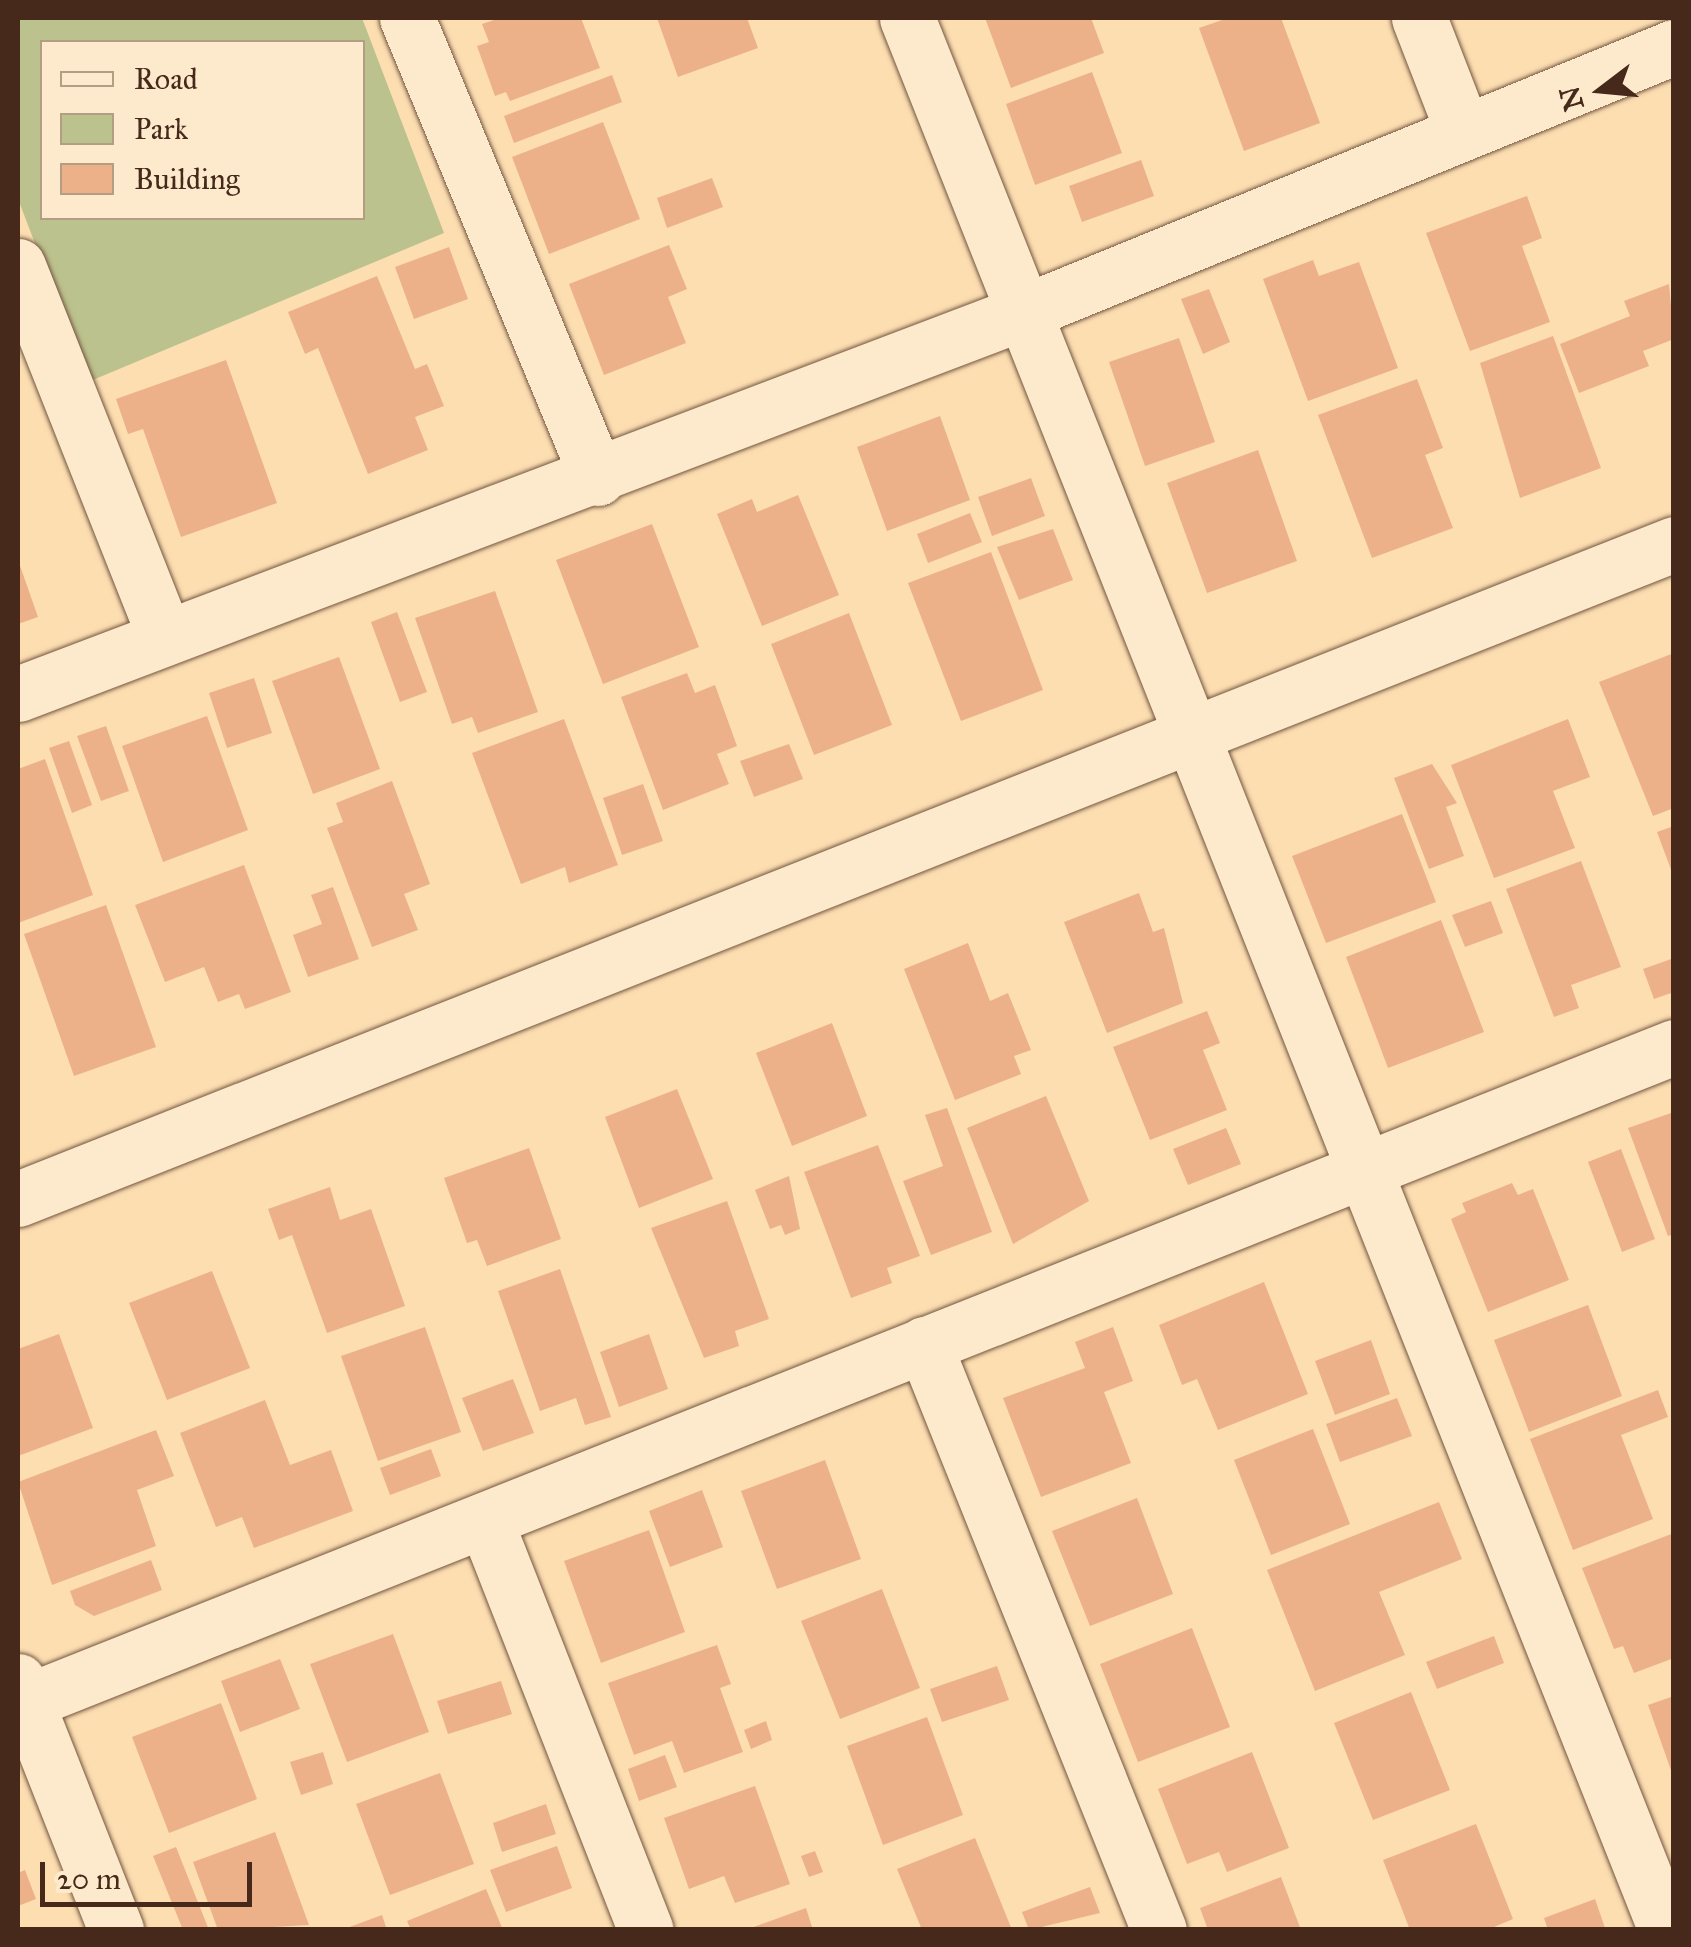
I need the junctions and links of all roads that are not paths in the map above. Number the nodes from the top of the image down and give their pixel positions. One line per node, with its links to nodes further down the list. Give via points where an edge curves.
1 (408, 18): 8 (street)
2 (907, 18): 7 (street)
3 (1418, 18): 5 (street)
4 (1674, 47): 5 (street)
5 (1462, 129): 7 (street)
6 (18, 266): 10 (street)
7 (1024, 312): 8 (street); 12 (street)
8 (598, 478): 10 (street)
9 (1674, 544): 12 (street)
10 (165, 637): 11 (street)
11 (18, 694)
12 (1192, 737): 14 (street); 15 (street)
13 (1674, 1046): 14 (street)
14 (1363, 1168): 16 (street); 22 (street)
15 (18, 1199)
16 (924, 1344): 17 (street); 21 (street)
17 (485, 1520): 18 (street); 20 (street)
18 (20, 1696): 19 (street)
19 (116, 1930)
20 (646, 1930)
21 (1158, 1930)
22 (1666, 1930)

